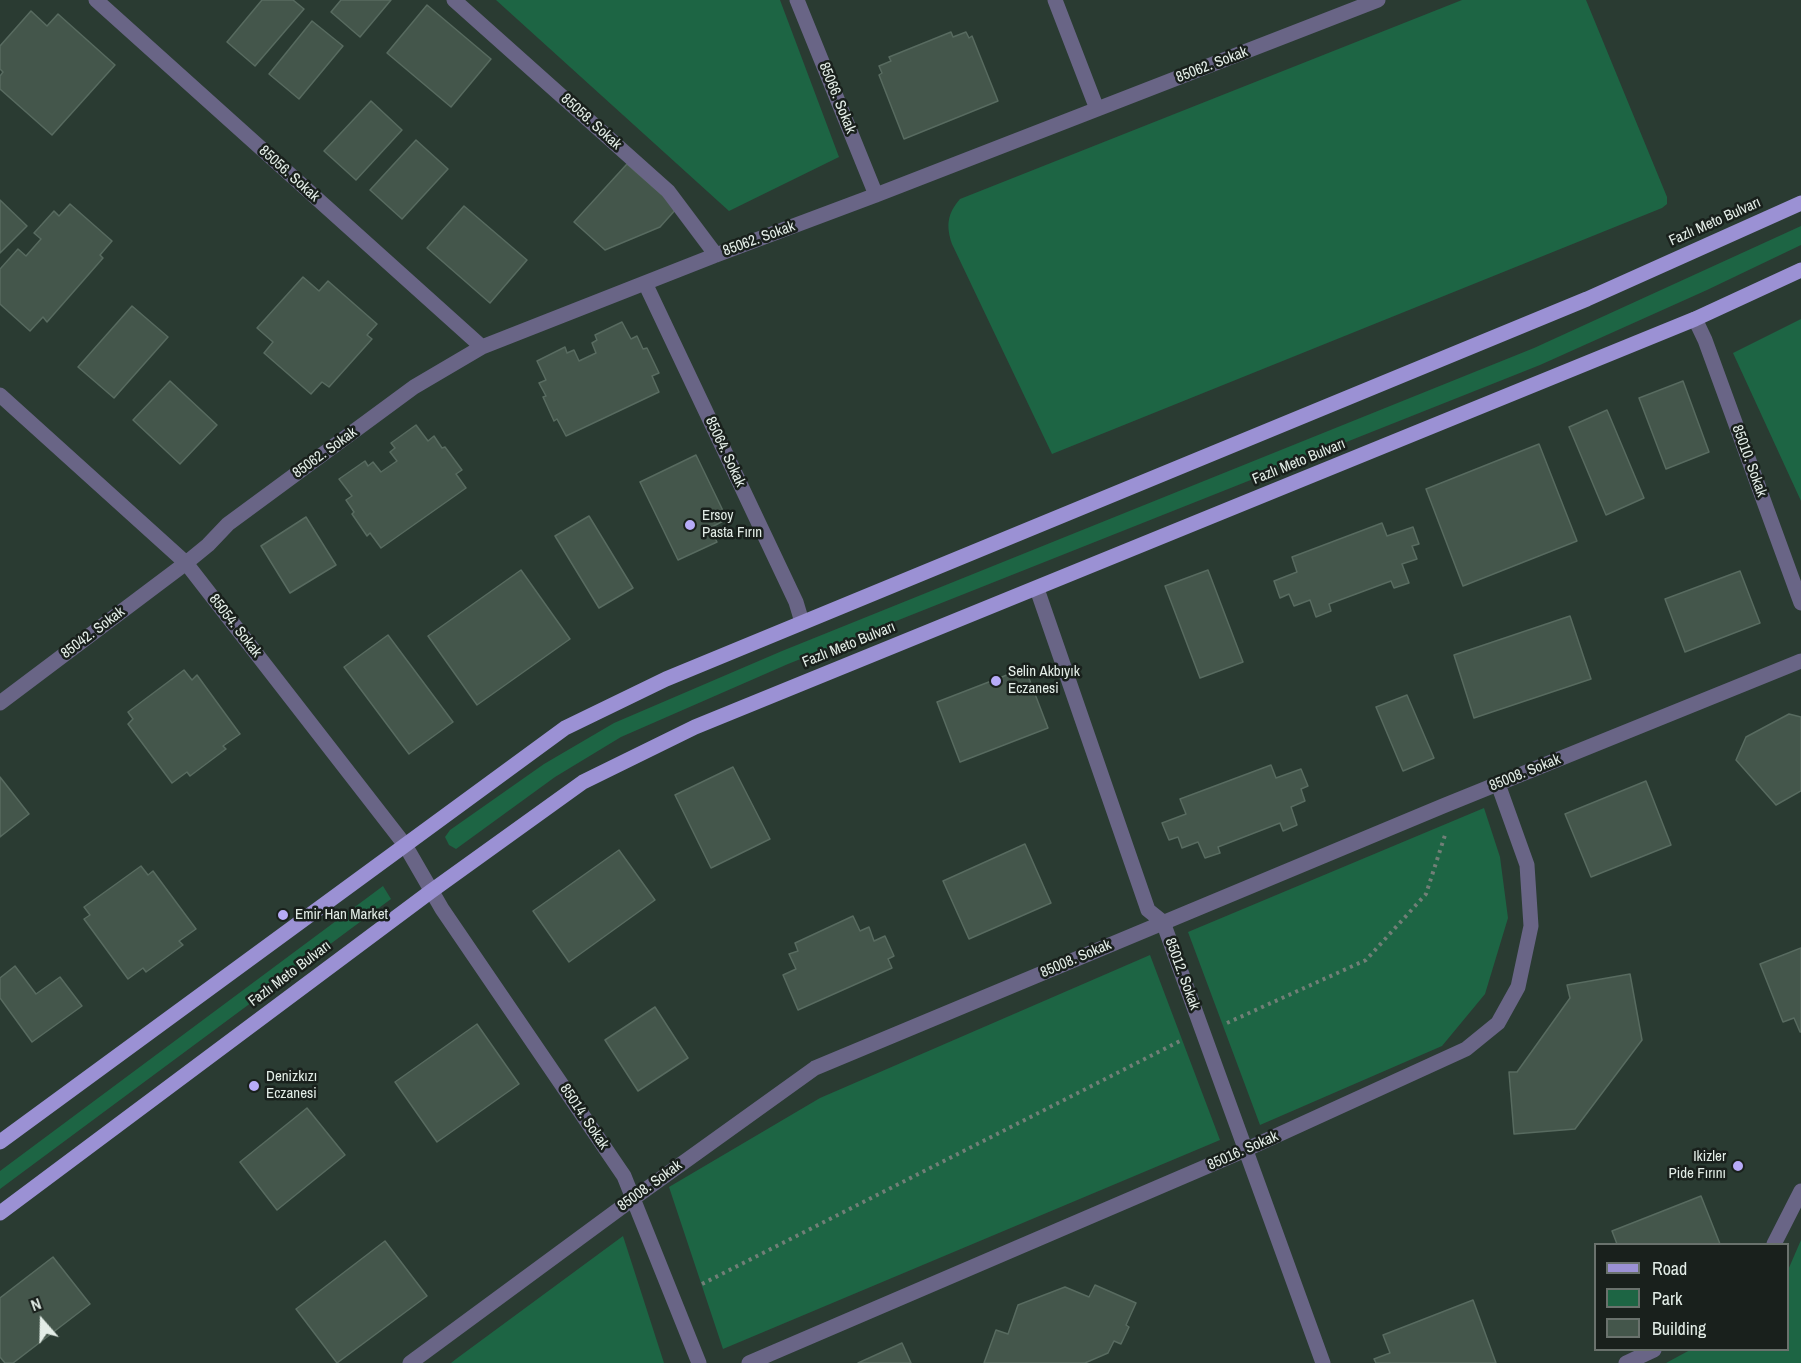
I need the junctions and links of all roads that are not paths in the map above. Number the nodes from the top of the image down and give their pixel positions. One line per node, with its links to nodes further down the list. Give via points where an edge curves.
1 (96, 0): 13 (street, 85056. Sokak)
2 (454, 0): 9 (street, 85058. Sokak, via 668,190)
3 (797, 0): 7 (street, 85066. Sokak)
4 (1055, 0): 6 (street)
5 (1378, 0): 6 (street, 85062. Sokak)
6 (1097, 110): 7 (street, 85062. Sokak)
7 (876, 195): 9 (street, 85062. Sokak)
8 (1801, 203): 18 (main road, Fazlı Meto Bulvarı, via 1587,299)
9 (716, 255): 11 (street, 85062. Sokak)
10 (1801, 270): 12 (main road, Fazlı Meto Bulvarı)
11 (645, 283): 13 (street, 85062. Sokak); 18 (street, 85064. Sokak)
12 (1695, 319): 16 (main road, Fazlı Meto Bulvarı); 17 (street, 85010. Sokak)
13 (483, 347): 15 (street, 85062. Sokak, via 405,394 228,524)
14 (0, 395): 15 (street, 85054. Sokak)
15 (186, 563): 20 (street, 85042. Sokak); 22 (street, 85054. Sokak)
16 (1037, 589): 23 (main road, Fazlı Meto Bulvarı, via 695,727 593,777); 24 (street, 85012. Sokak, via 1148,910)
17 (1801, 603)
18 (802, 622): 22 (main road, Fazlı Meto Bulvarı, via 666,679 565,728)
19 (1801, 661): 21 (street, 85008. Sokak)
20 (0, 703)
21 (1498, 784): 24 (street, 85008. Sokak); 26 (street, 85016. Sokak, via 1527,865 1531,926 1518,987 1498,1023 1466,1049)
22 (405, 845): 23 (street, 85054. Sokak); 25 (main road, Fazlı Meto Bulvarı)
23 (430, 891): 28 (street, 85014. Sokak, via 624,1176); 29 (main road, Fazlı Meto Bulvarı)
24 (1163, 922): 26 (street, 85012. Sokak); 28 (street, 85008. Sokak, via 815,1068)
25 (0, 1142)
26 (1245, 1150): 34 (street, 85016. Sokak); 35 (street, 85012. Sokak)
27 (1801, 1191): 30 (street)
28 (634, 1198): 32 (street, 85008. Sokak); 33 (street, 85014. Sokak)
29 (0, 1213)
30 (1775, 1243)
31 (1652, 1351): 36 (street)
32 (410, 1363)
33 (699, 1363)
34 (750, 1363)
35 (1323, 1363)
36 (1626, 1363)

